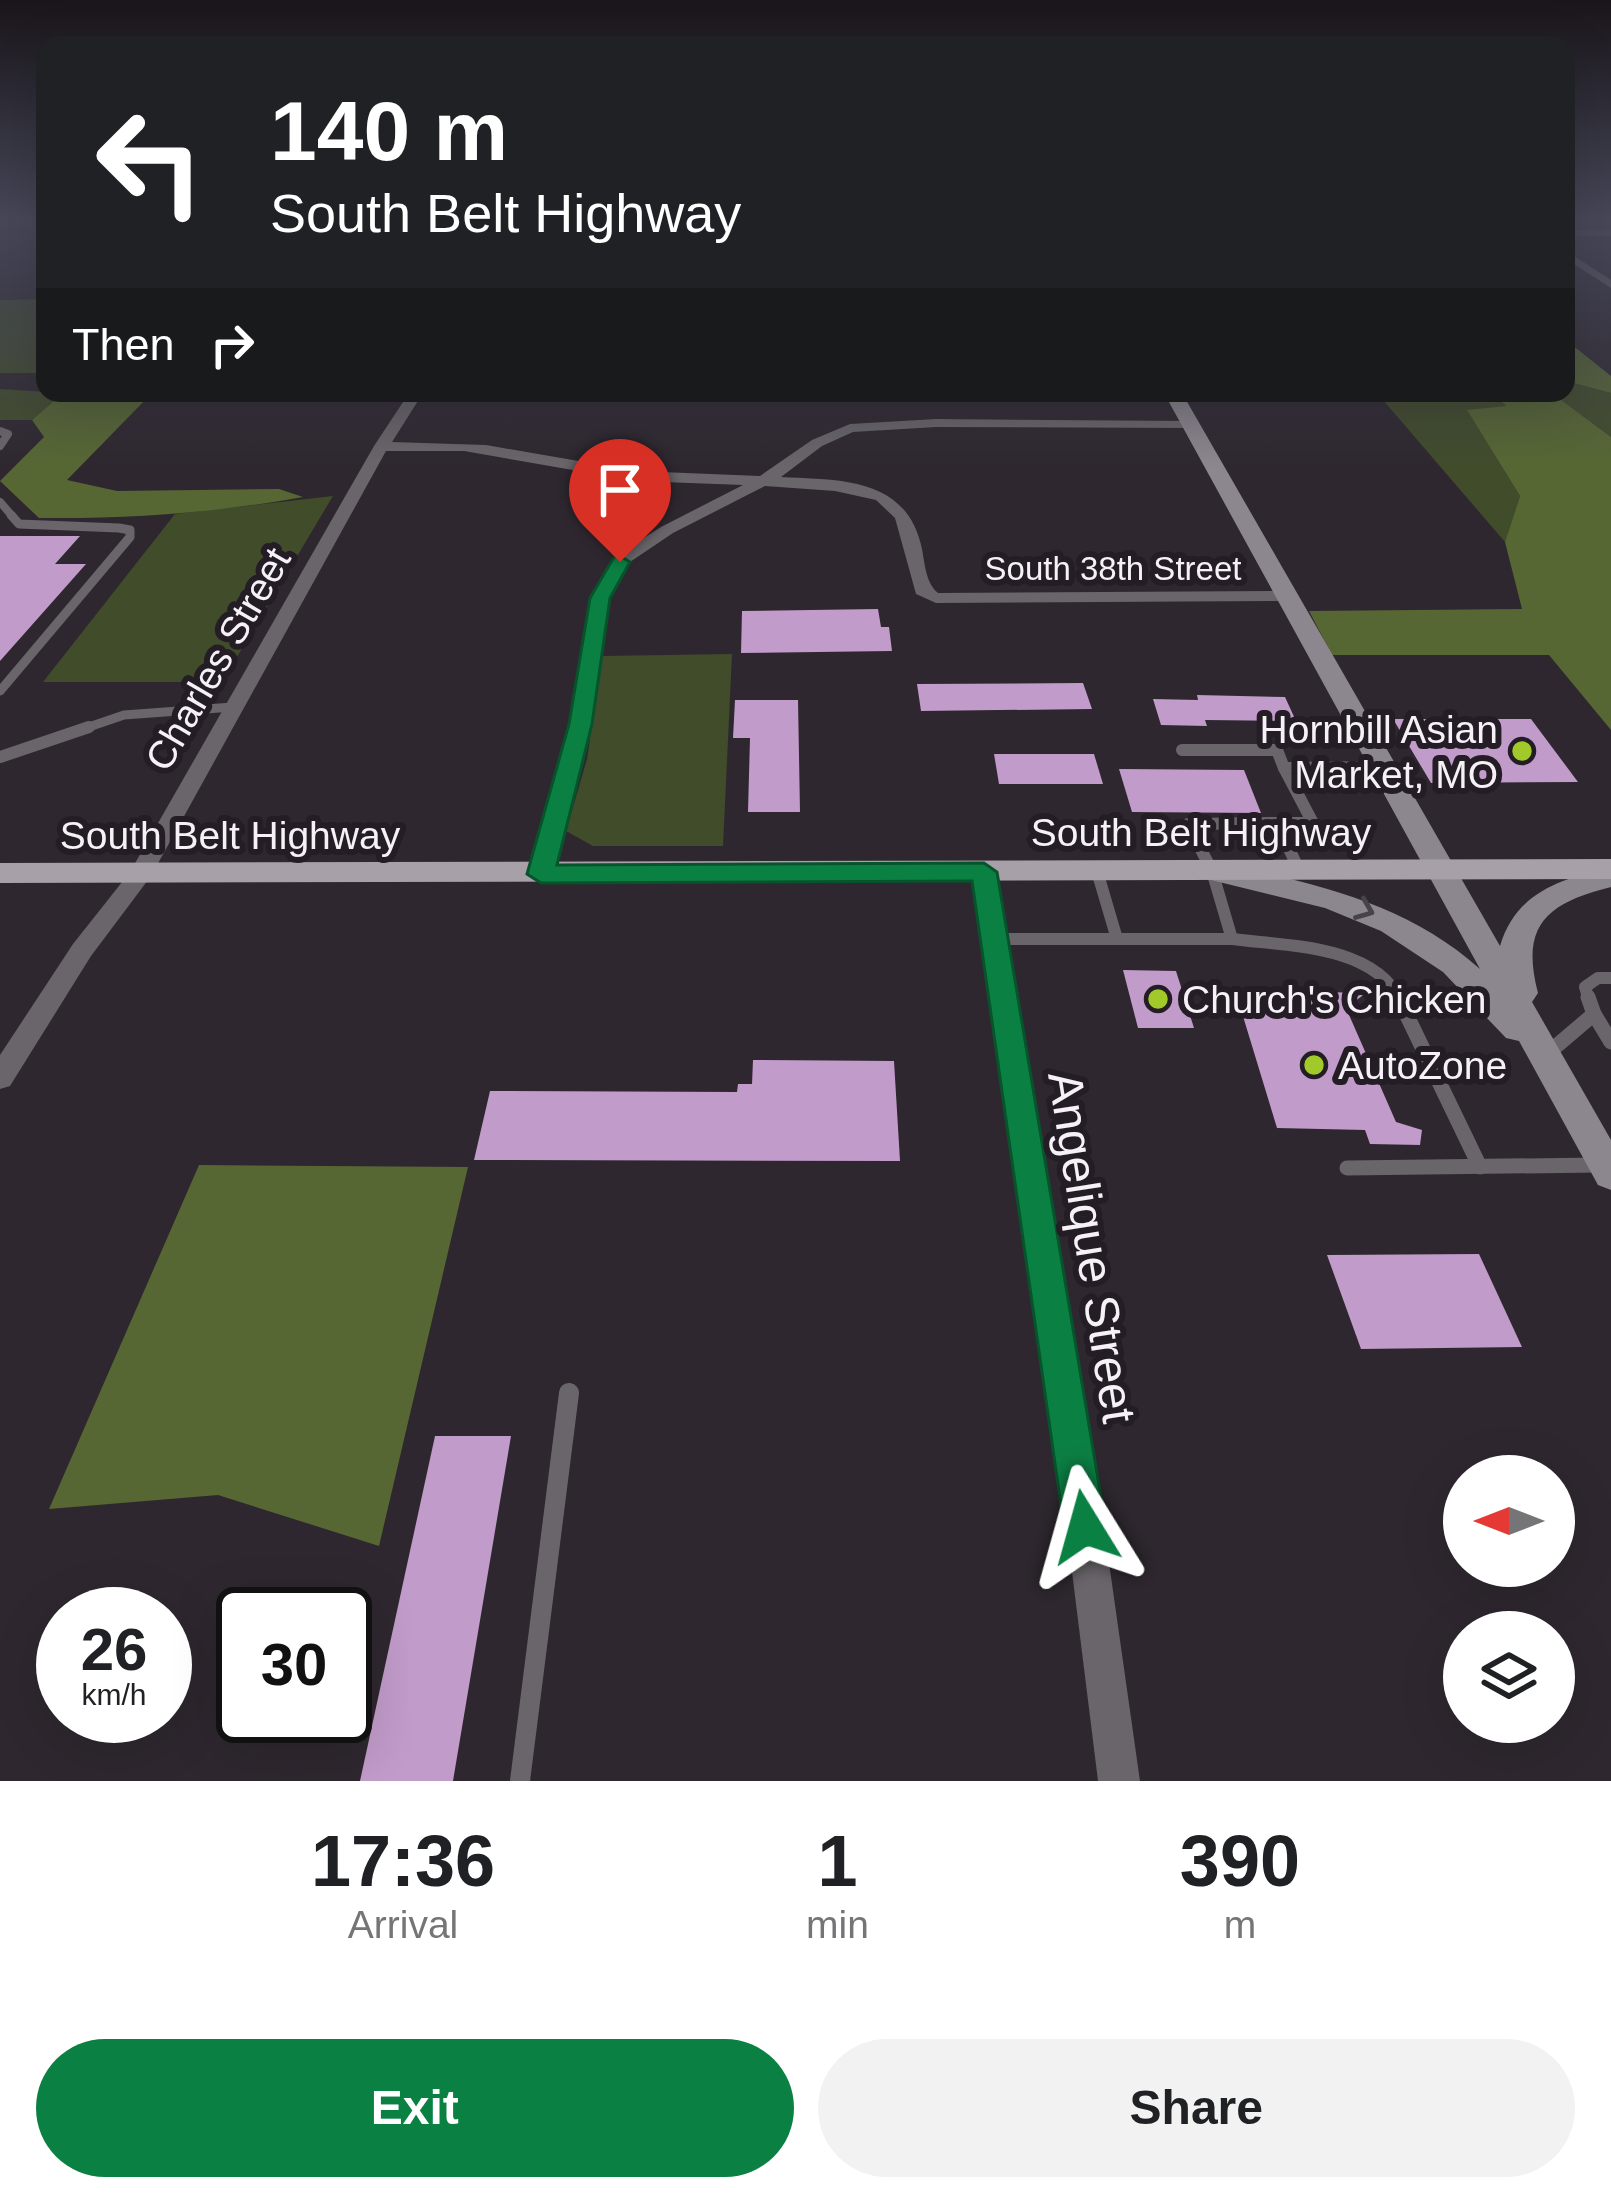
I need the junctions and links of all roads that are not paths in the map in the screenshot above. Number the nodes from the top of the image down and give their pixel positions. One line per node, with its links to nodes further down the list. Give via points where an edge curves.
1 (410, 402): 6 (street, Charles Street)
2 (1178, 402): 3 (street)
3 (1191, 425): 7 (street, via 873,424 818,442); 9 (street)
4 (0, 431): 5 (lane, via 8,439)
5 (0, 446)
6 (381, 446): 7 (street, via 464,447 629,476); 11 (street, Charles Street)
7 (758, 483): 9 (street, South 38th Street, via 880,496 900,511 914,537 920,584 936,598); 24 (street, via 667,530 620,562 605,584)
8 (0, 502): 10 (lane, via 20,524 119,528 130,537)
9 (1290, 596): 14 (street)
10 (0, 692)
11 (232, 707): 13 (lane, via 124,715); 25 (street, Charles Street)
12 (1182, 750): 15 (lane, via 1277,750)
13 (0, 757)
14 (1384, 767): 15 (lane); 17 (street)
15 (1285, 768): 16 (lane, via 1312,823)
16 (1277, 823): 18 (lane); 20 (lane, via 1188,824)
17 (1440, 869): 18 (main road, South Belt Highway); 23 (main road, South Belt Highway); 32 (street)
18 (1299, 870): 20 (main road, South Belt Highway)
19 (1096, 871): 20 (main road, South Belt Highway); 21 (main road, South Belt Highway); 27 (lane)
20 (1212, 871): 28 (lane); 32 (street, one-way to 32, via 1328,896 1398,926 1448,959)
21 (984, 872): 24 (main road, South Belt Highway); 26 (street, Angelique Street)
22 (0, 873): 25 (main road, South Belt Highway)
23 (1611, 873): 32 (street, via 1528,911 1515,938 1512,968)
24 (541, 874): 25 (main road, South Belt Highway)
25 (140, 876): 33 (street, Charles Street)
26 (994, 939): 27 (lane); 39 (street, Angelique Street)
27 (1117, 939): 28 (lane)
28 (1232, 939): 34 (lane, via 1347,958 1377,971 1395,991)
29 (1611, 978): 30 (lane, via 1585,987)
30 (1594, 1014): 31 (lane); 32 (lane)
31 (1611, 1042)
32 (1544, 1055): 36 (street)
33 (0, 1078)
34 (1480, 1167): 35 (lane); 36 (lane)
35 (1347, 1168)
36 (1608, 1170)
37 (569, 1393): 38 (lane)
38 (520, 1781)
39 (1119, 1781)

